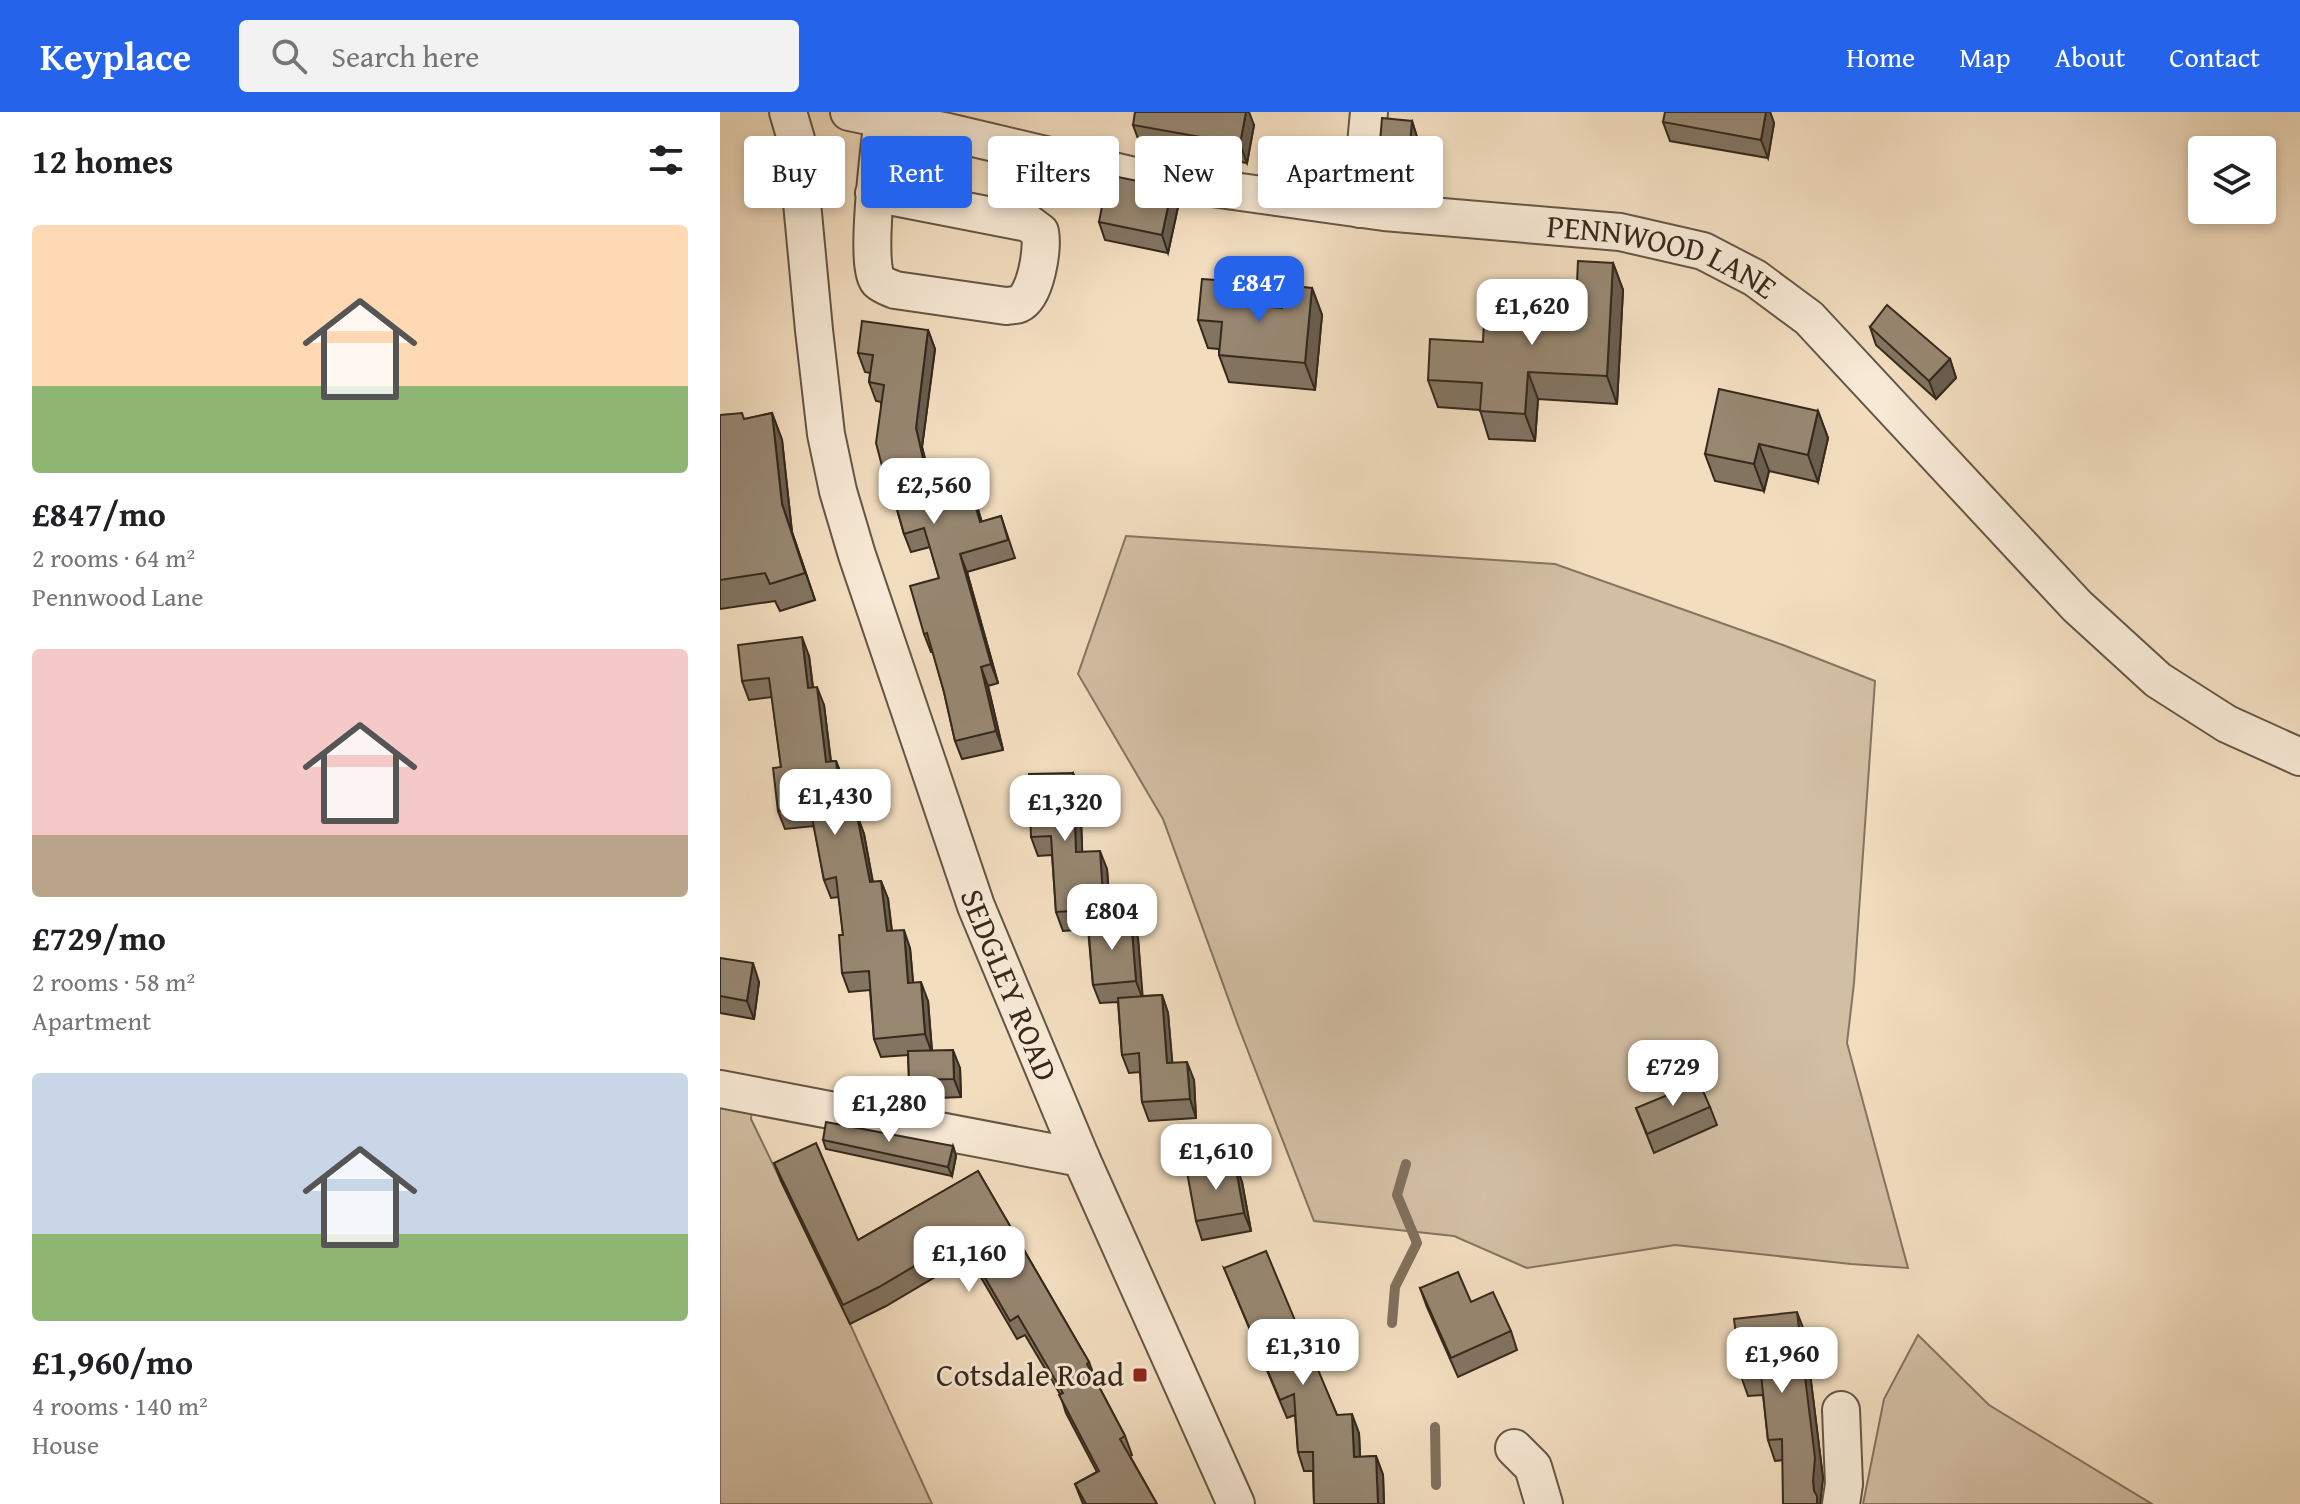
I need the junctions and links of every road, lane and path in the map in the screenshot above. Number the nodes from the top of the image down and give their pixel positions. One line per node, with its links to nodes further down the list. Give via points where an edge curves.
1 (1369, 112): 6 (street)
2 (794, 113): 9 (street, SEDGLEY ROAD, via 826,434 838,491 976,906)
3 (866, 115): 4 (street); 6 (street, PENNWOOD LANE, via 1147,179)
4 (868, 136)
5 (874, 193): 5 (street, via 874,273 879,283 895,290 1006,306 1028,296 1042,242 1040,232 1028,223)
6 (1360, 209): 7 (street, PENNWOOD LANE, via 1620,232 1703,251 1755,278 1809,318 2077,606 2158,680 2227,724)
7 (2300, 757)
8 (720, 1089): 9 (street)
9 (1081, 1158): 12 (street, SEDGLEY ROAD)
10 (1841, 1410): 14 (street)
11 (1514, 1448): 13 (street, via 1533,1467)
12 (1236, 1504)
13 (1544, 1504)
14 (1841, 1504)

